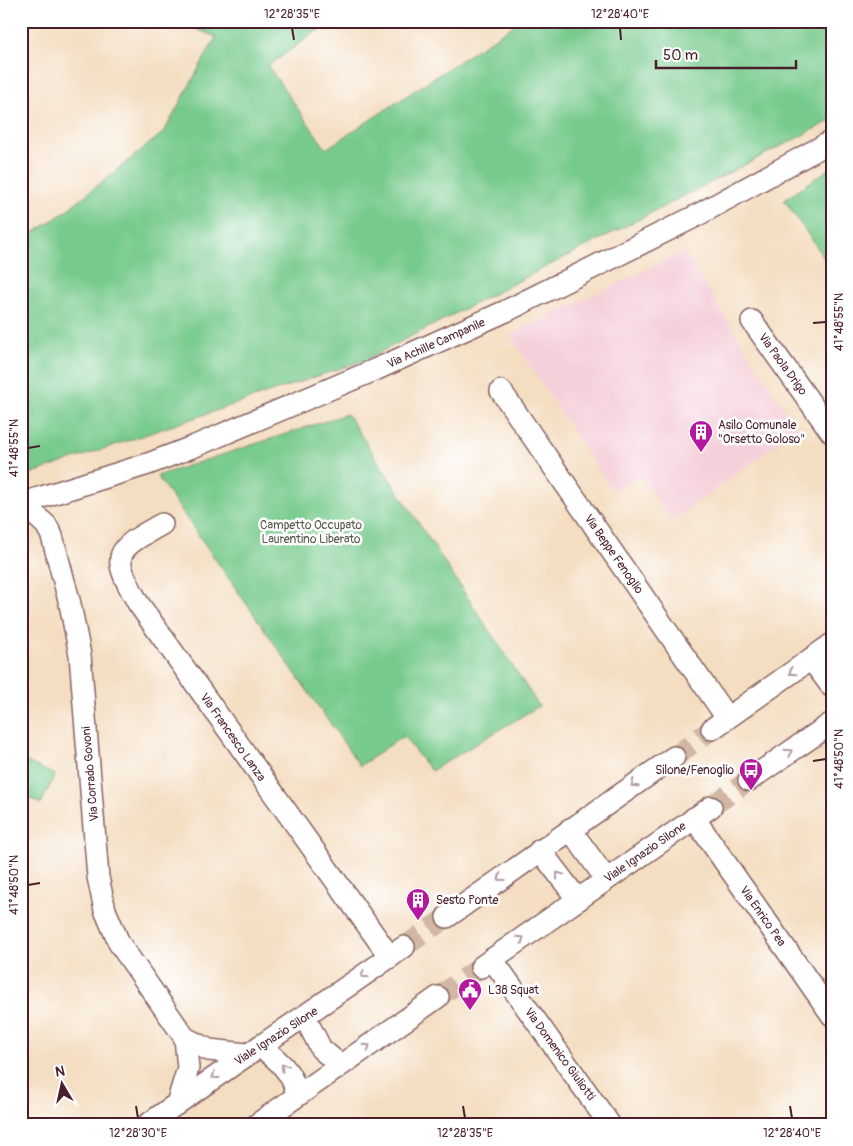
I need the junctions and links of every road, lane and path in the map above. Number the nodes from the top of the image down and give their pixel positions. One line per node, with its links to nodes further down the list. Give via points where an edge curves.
1 (832, 141): 5 (street, Via Achille Campanile, via 694,217 506,311 403,358 148,464)
2 (752, 321): 4 (street, Via Paola Drigo)
3 (502, 391): 8 (street, Via Beppe Fenoglio, one-way to 3, via 720,723)
4 (832, 432)
5 (22, 503): 24 (street, Via Corrado Govoni, via 46,525 52,536 74,620 82,674 98,877 105,910 126,955)
6 (162, 524): 19 (street, Via Francesco Lanza, via 125,546 120,559 123,577 138,604)
7 (832, 644): 8 (street)
8 (811, 659): 9 (street)
9 (832, 687)
10 (832, 722): 12 (street, one-way to 10)
11 (674, 757): 14 (street, one-way to 14)
12 (749, 780)
13 (702, 813): 16 (street, Viale Ignazio Silone); 22 (street, Via Enrico Pea)
14 (570, 829): 15 (street); 16 (street)
15 (540, 850): 17 (street, one-way to 15); 18 (street, one-way to 18)
16 (606, 879): 17 (street, Viale Ignazio Silone)
17 (578, 900): 20 (street, Viale Ignazio Silone, one-way to 17)
18 (447, 917)
19 (397, 952): 23 (street, Viale Ignazio Silone, one-way to 23)
20 (487, 963): 31 (street, Via Domenico Giuliotti)
21 (438, 997): 26 (street, one-way to 21)
22 (832, 1015)
23 (305, 1017): 25 (street, Viale Ignazio Silone); 26 (street, via 321,1049)
24 (185, 1038): 25 (street, Via Corrado Govoni, via 209,1050); 28 (street, Via Corrado Govoni, via 188,1068)
25 (253, 1050): 27 (street, one-way to 25, via 288,1072); 28 (street, Viale Ignazio Silone, one-way to 28)
26 (340, 1066): 27 (street)
27 (297, 1095): 30 (street)
28 (177, 1104): 29 (street, Viale Ignazio Silone)
29 (147, 1125)
30 (256, 1125)
31 (610, 1125)

